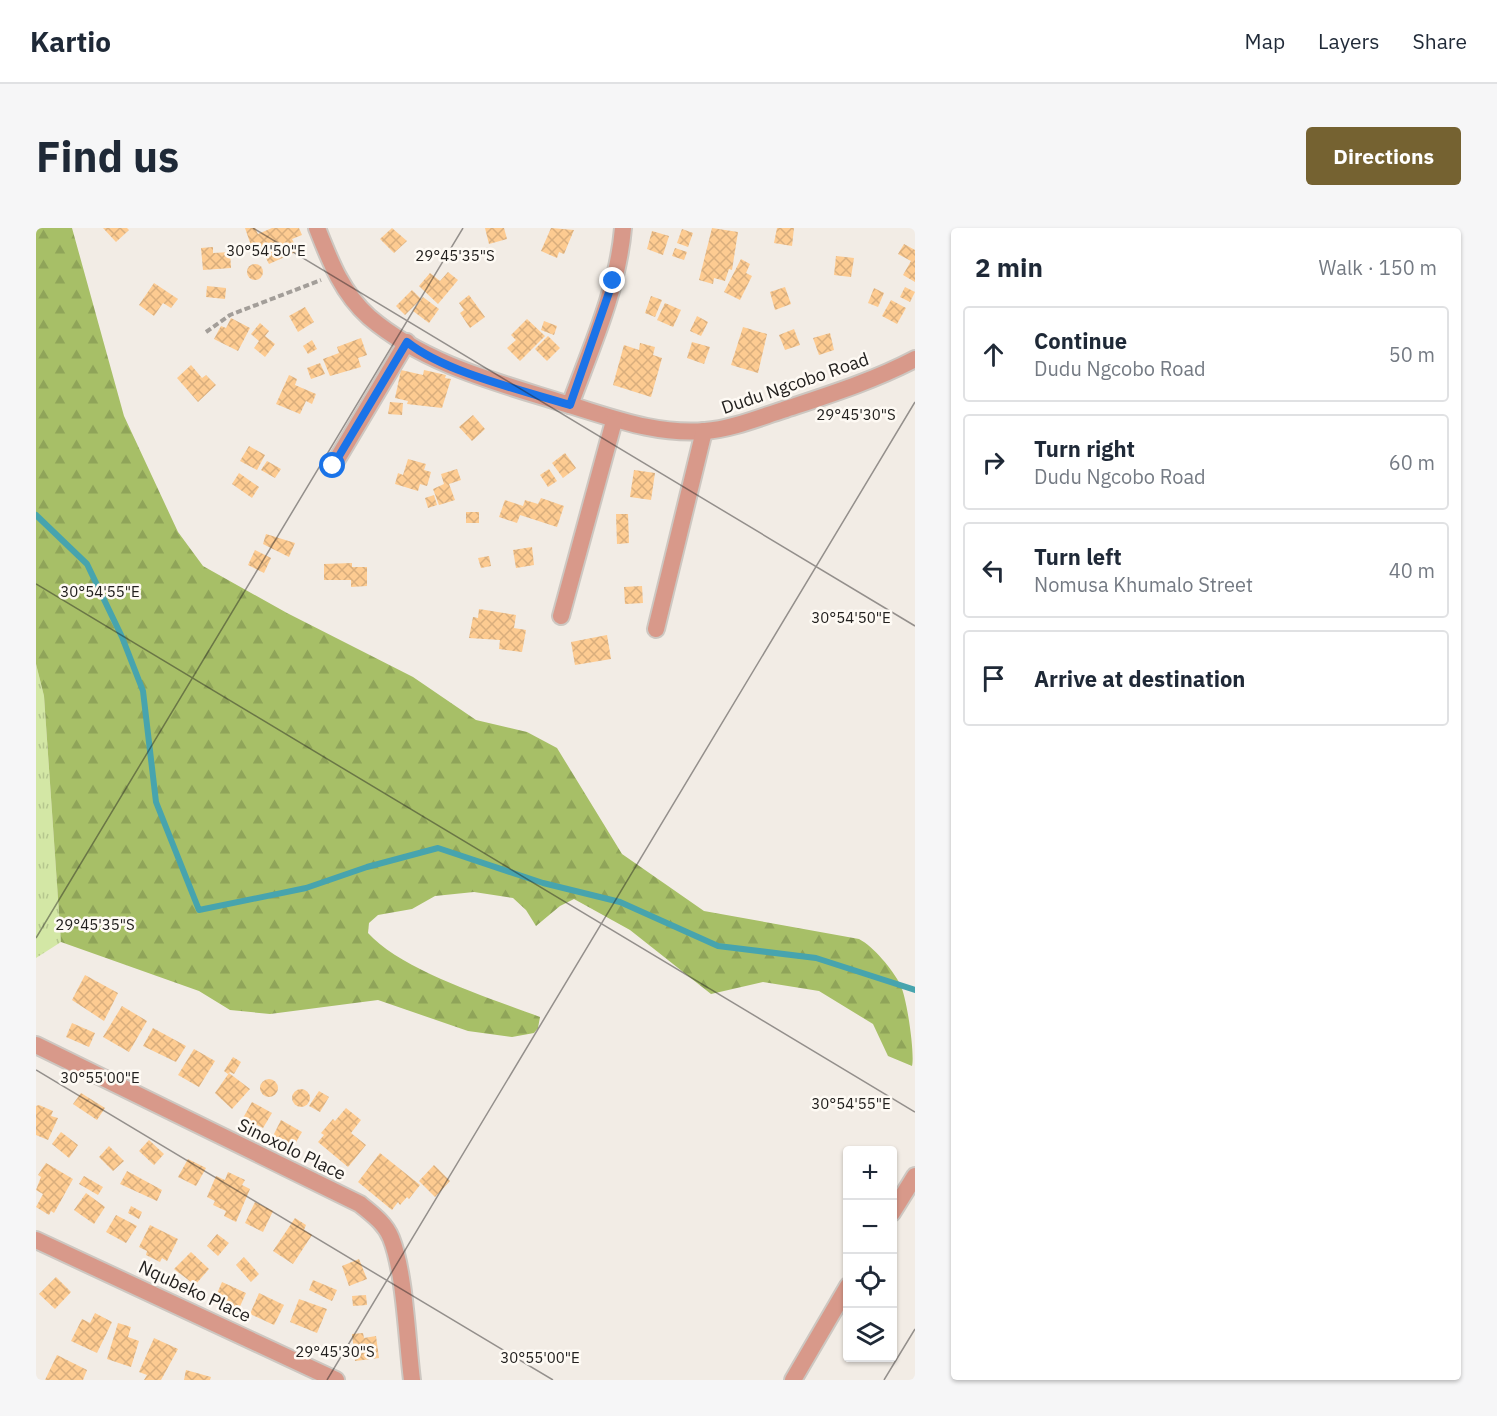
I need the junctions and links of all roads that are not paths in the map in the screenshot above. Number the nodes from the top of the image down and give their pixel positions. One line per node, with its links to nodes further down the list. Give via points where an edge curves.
1 (317, 228): 3 (street, Dudu Ngcobo Road, via 350,297 370,318)
2 (623, 228): 5 (street, via 604,311)
3 (407, 342): 5 (street, Dudu Ngcobo Road, via 419,352 486,380); 8 (street)
4 (915, 359): 7 (street, Dudu Ngcobo Road, via 890,372 762,418)
5 (570, 405): 6 (street, Dudu Ngcobo Road)
6 (614, 421): 7 (street, Dudu Ngcobo Road, via 661,431); 9 (street)
7 (704, 431): 10 (street)
8 (333, 466)
9 (561, 616)
10 (656, 629)
11 (36, 1045): 17 (street, Sinoxolo Place, via 360,1204 378,1219 391,1237 398,1269)
12 (915, 1176): 13 (street)
13 (897, 1206)
14 (36, 1240): 16 (street, Nqubeko Place)
15 (843, 1295): 18 (street)
16 (336, 1380)
17 (412, 1380)
18 (793, 1380)

